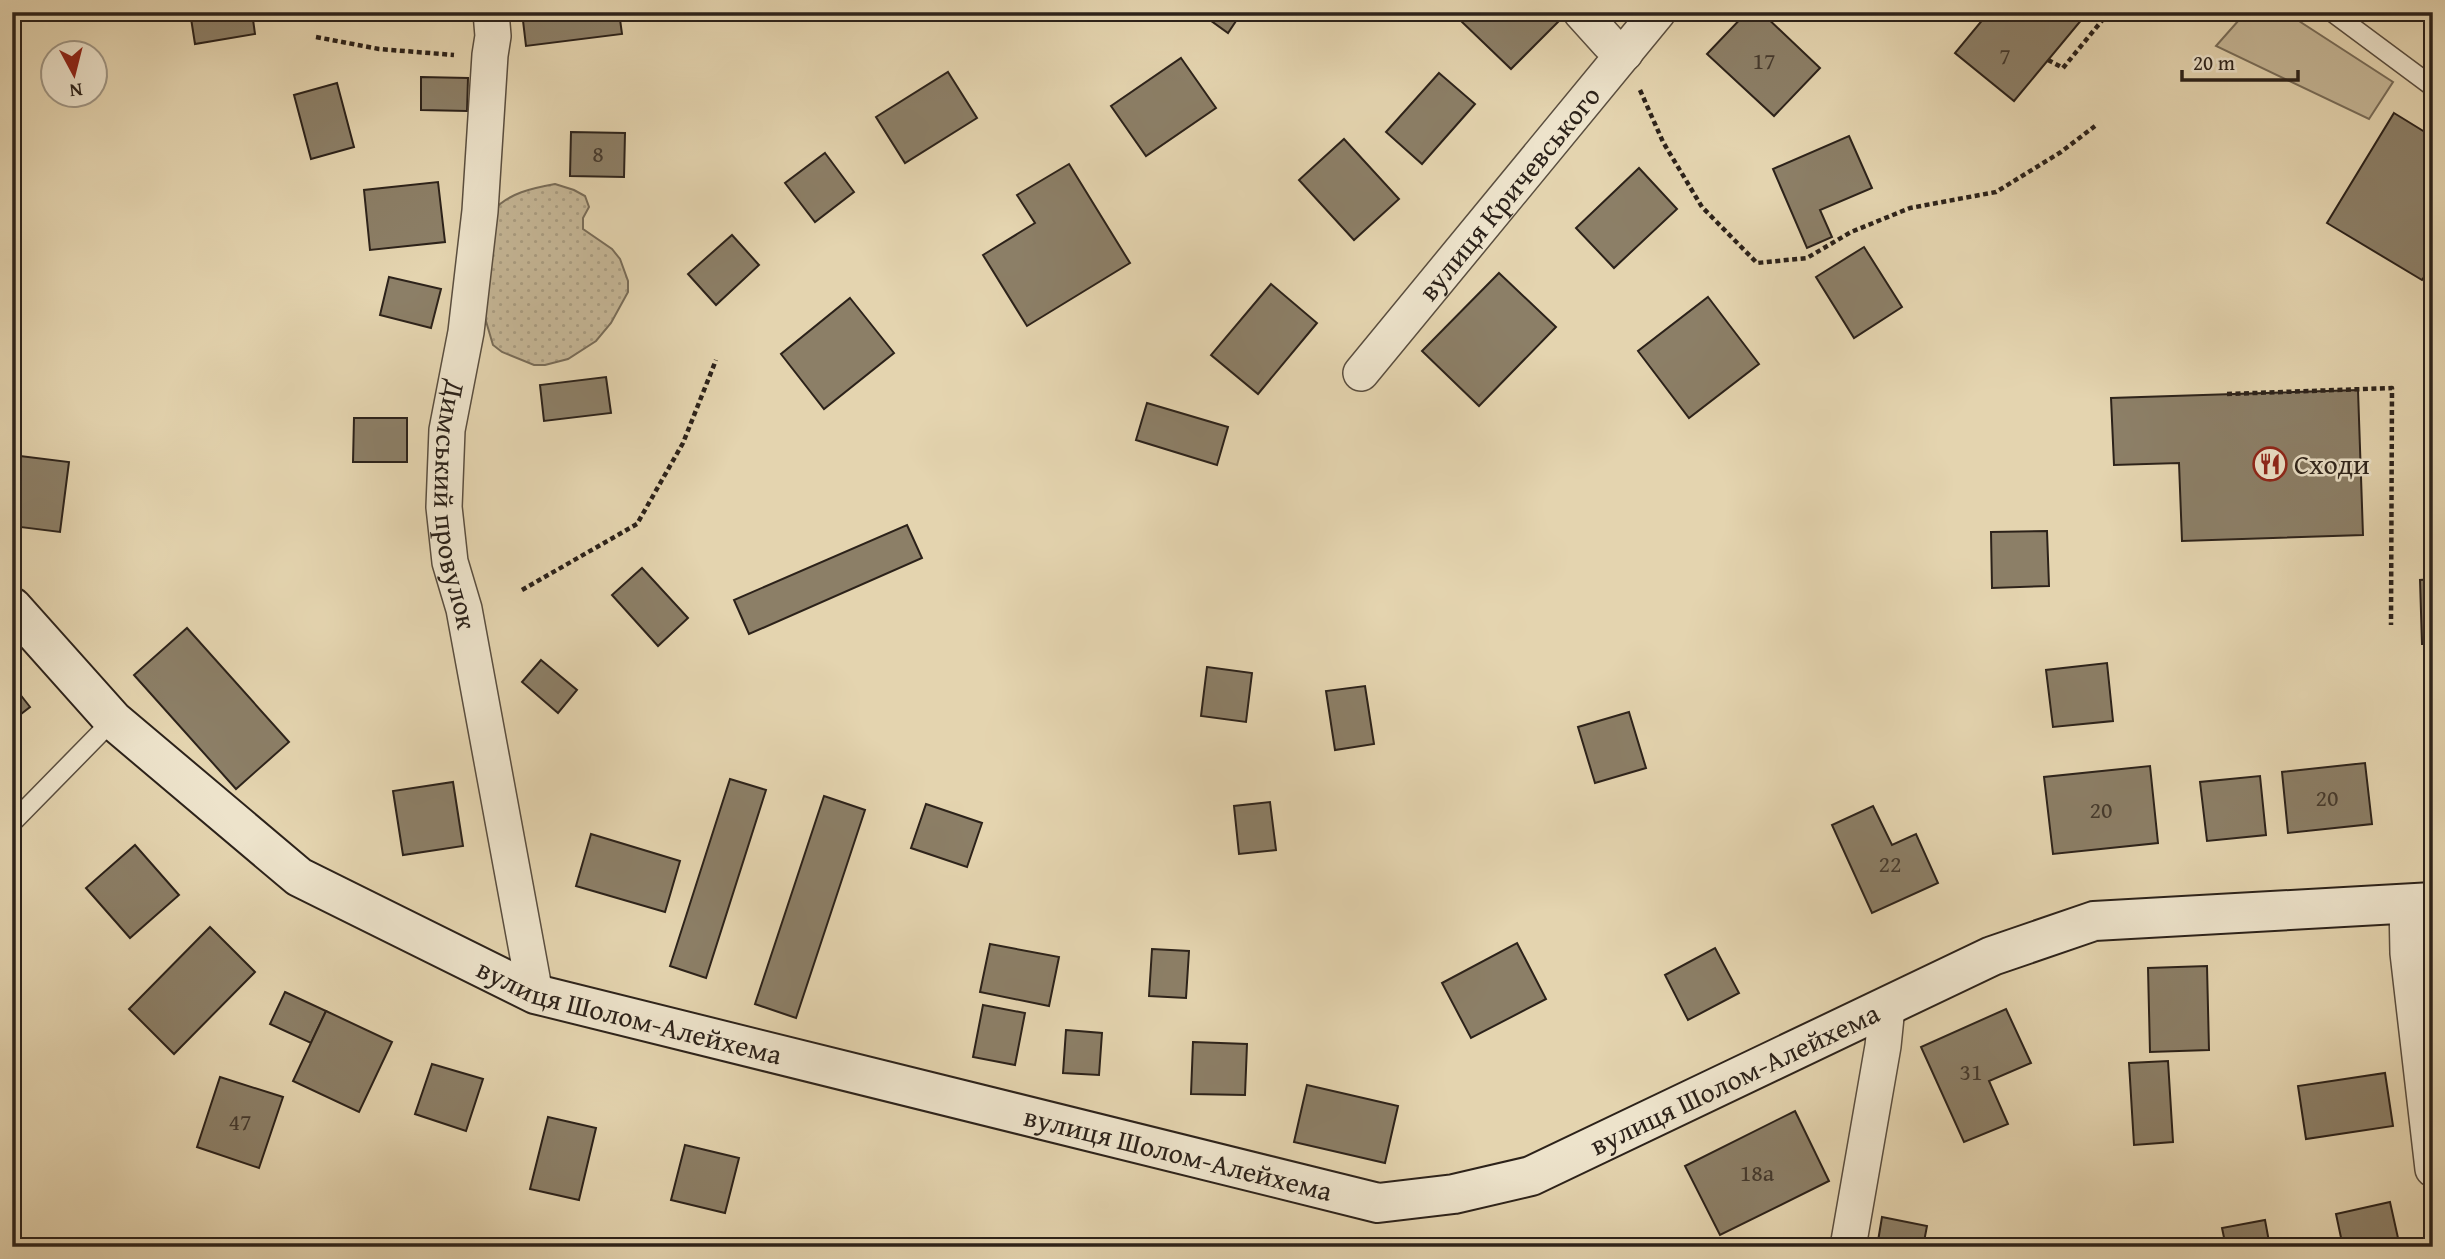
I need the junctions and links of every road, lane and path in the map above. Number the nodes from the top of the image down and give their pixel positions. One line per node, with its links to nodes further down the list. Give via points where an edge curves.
1 (491, 12): 8 (street, Димський провулок)
2 (1581, 12): 7 (street, via 1608,43)
3 (1658, 12): 7 (street, вулиця Кричевського)
4 (2109, 12): 9 (path, via 2063,68)
5 (2332, 12): 10 (lane)
6 (316, 37): 8 (path, via 379,49)
7 (1625, 54): 11 (path, via 1663,142 1702,207 1757,263 1807,258 1851,232 1910,208 1997,192); 13 (street, вулиця Кричевського)
8 (490, 55): 21 (street, Димський провулок, via 480,211 466,332 447,429 444,507 450,562 464,609)
9 (2048, 60)
10 (2433, 88)
11 (2095, 126)
12 (716, 360): 15 (path, via 683,443 637,524)
13 (1361, 373)
14 (2227, 394): 17 (path, via 2392,388)
15 (522, 590)
16 (12, 607): 18 (main road, вулиця Шолом-Алейхема)
17 (2391, 625)
18 (113, 719): 19 (lane); 21 (main road, вулиця Шолом-Алейхема, via 299,877)
19 (12, 823)
20 (2420, 902): 22 (main road, вулиця Шолом-Алейхема, via 2094,921 1992,956); 23 (street, via 2408,953)
21 (535, 994): 22 (main road, вулиця Шолом-Алейхема, via 1378,1203 1454,1194 1531,1176)
22 (1887, 1007): 24 (street)
23 (2433, 1169)
24 (1848, 1247)

